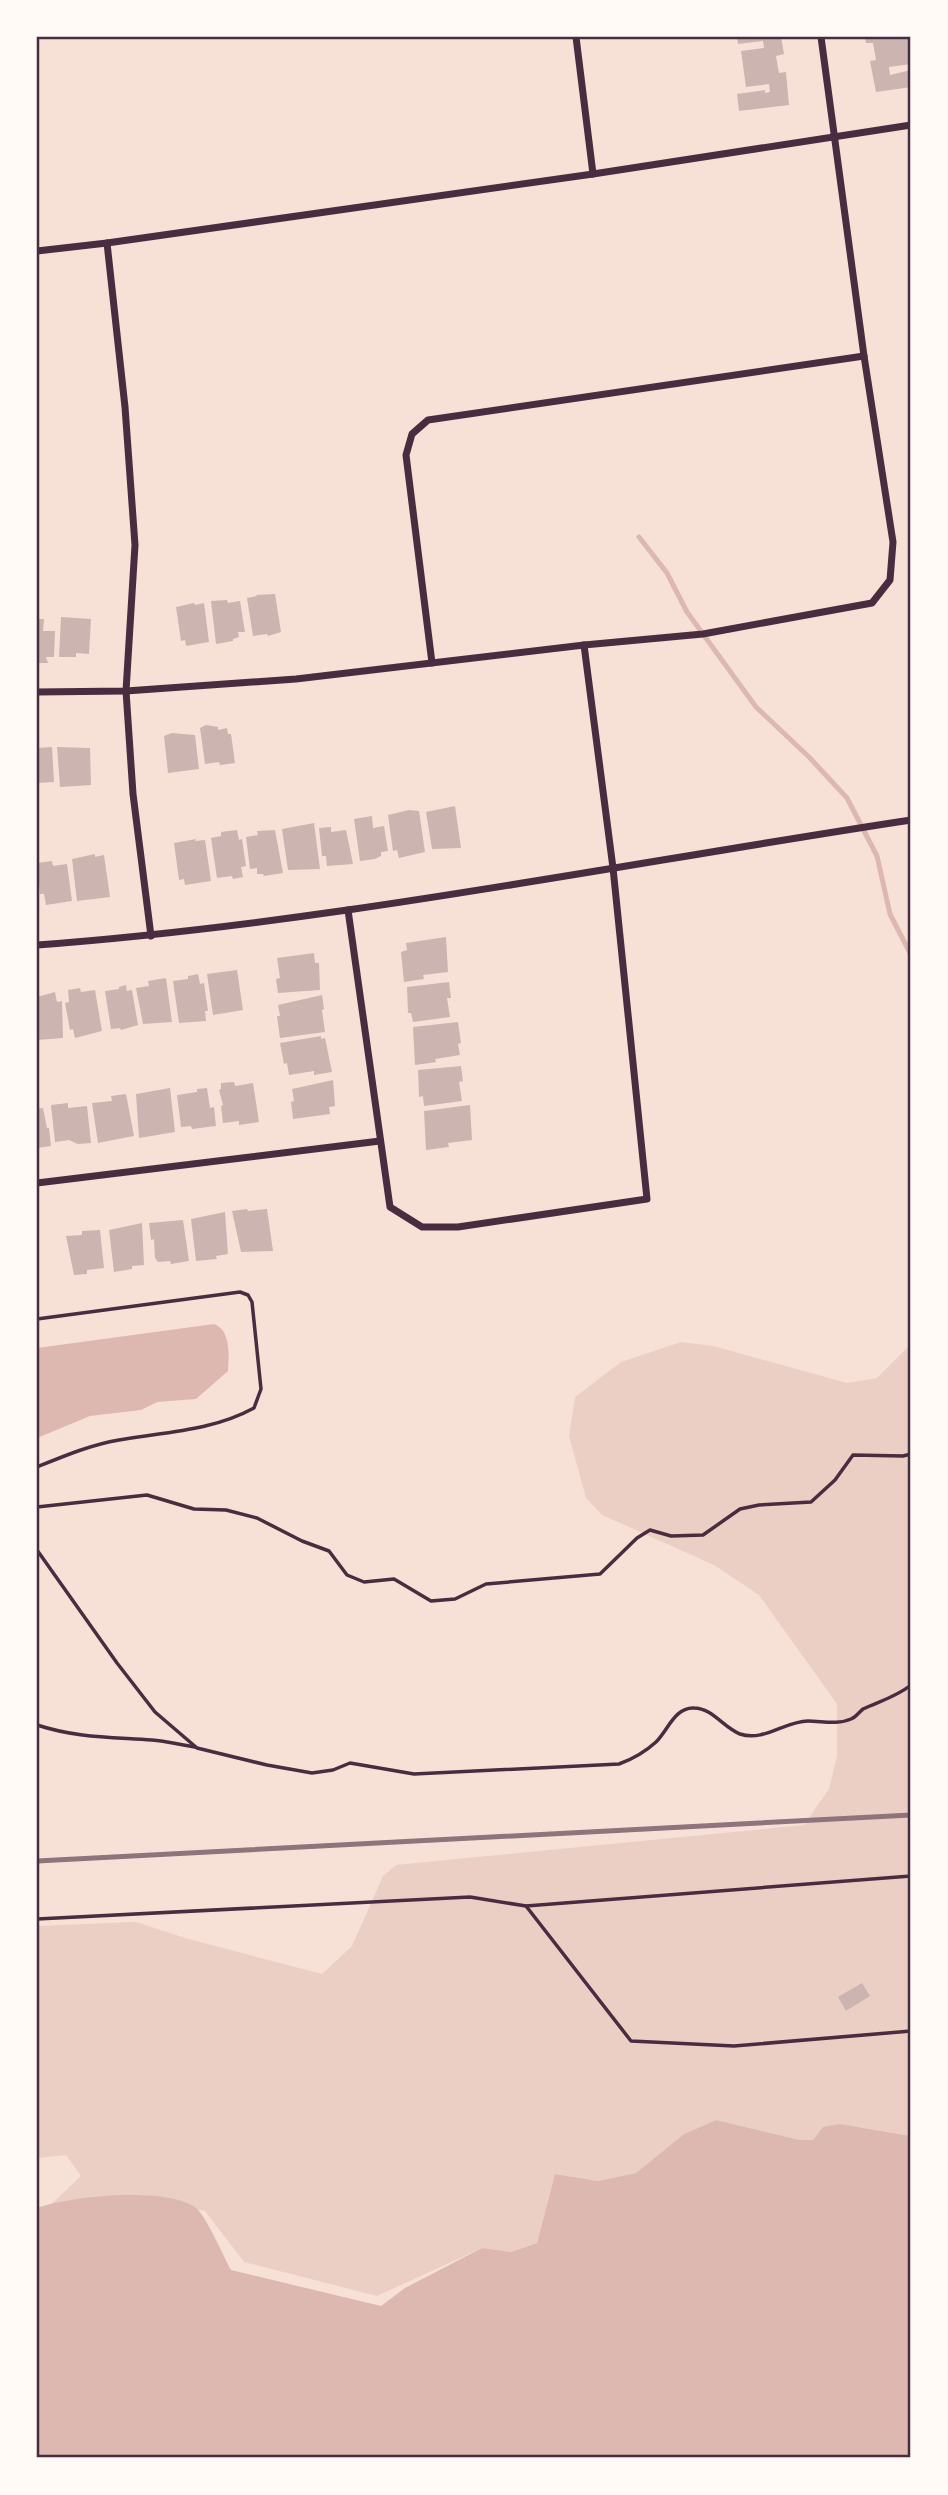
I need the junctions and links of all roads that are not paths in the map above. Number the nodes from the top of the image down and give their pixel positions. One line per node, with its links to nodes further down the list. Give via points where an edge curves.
1 (576, 37): 5 (street)
2 (821, 37): 4 (street)
3 (911, 125): 4 (street)
4 (835, 135): 5 (street); 8 (street)
5 (593, 174): 6 (street)
6 (107, 243): 7 (street); 11 (street, via 135,545)
7 (37, 251)
8 (864, 356): 9 (street, via 893,542 890,580 872,603 703,634); 10 (street, via 428,420 412,434 407,455)
9 (584, 645): 10 (street); 14 (street)
10 (432, 663): 11 (street, via 296,679)
11 (126, 691): 12 (street); 16 (street)
12 (37, 692)
13 (911, 820): 14 (street)
14 (613, 868): 15 (street); 18 (street, via 648,1199 458,1227 422,1227 390,1207)
15 (348, 910): 16 (street); 18 (street)
16 (151, 936): 17 (street)
17 (37, 945)
18 (380, 1141): 19 (street)
19 (37, 1183)
20 (911, 1876): 21 (lane)
21 (526, 1906): 22 (lane, via 470,1896); 23 (lane, via 631,2041 734,2046)
22 (37, 1919)
23 (911, 2031)

